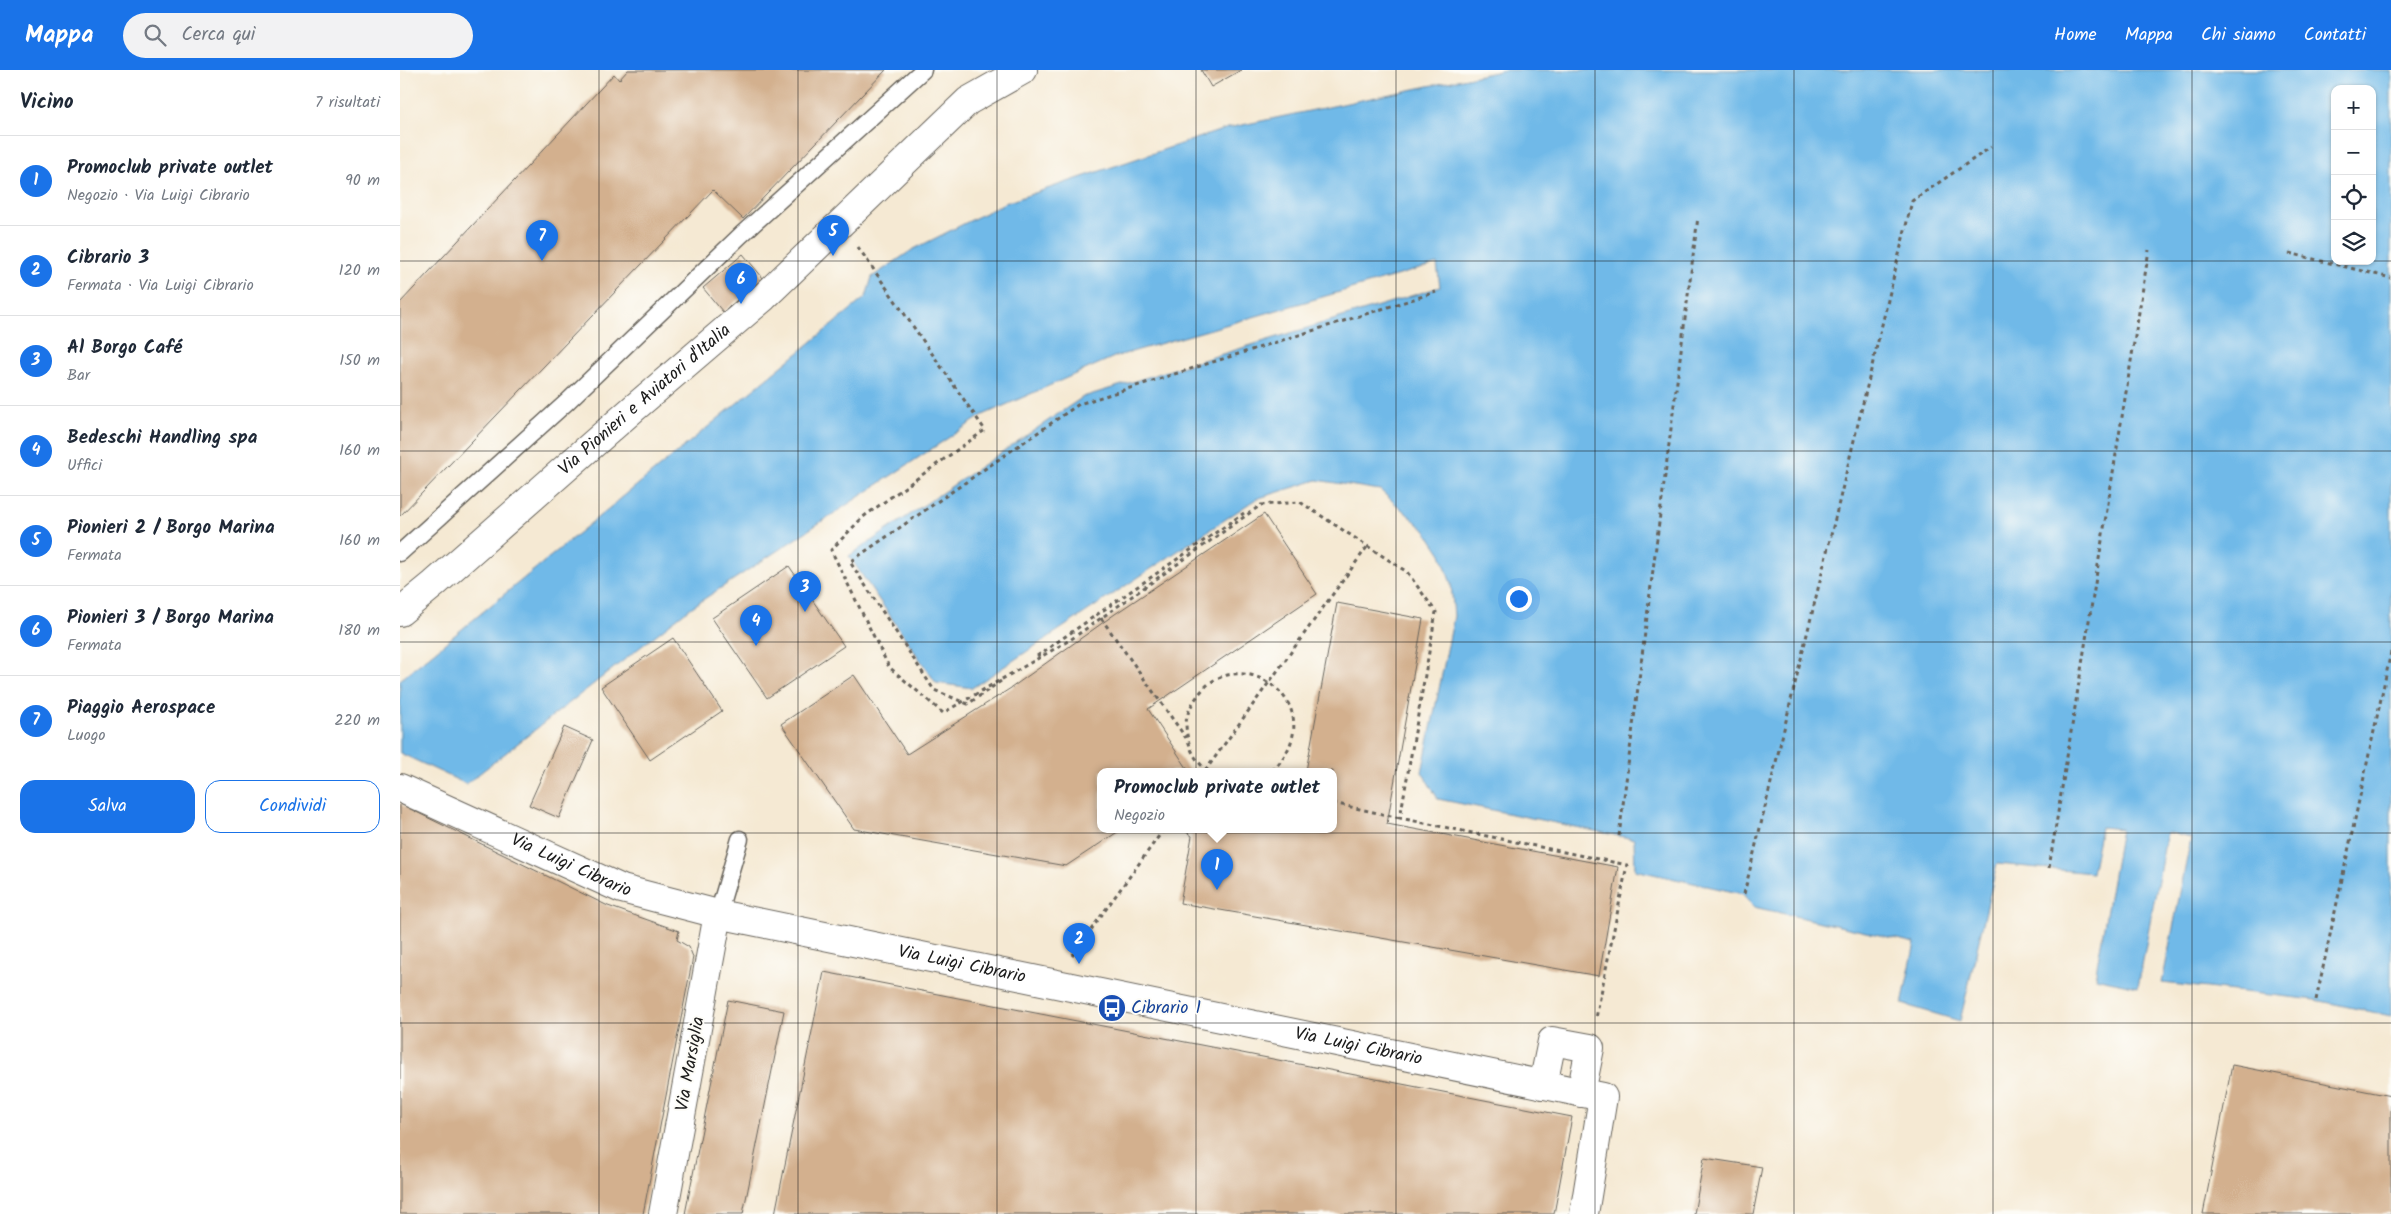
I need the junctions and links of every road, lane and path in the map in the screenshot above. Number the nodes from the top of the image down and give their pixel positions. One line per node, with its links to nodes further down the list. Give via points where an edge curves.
1 (923, 70): 12 (lane)
2 (1023, 70): 13 (street, Via Pionieri e Aviatori d'Italia, via 968,101 764,297)
3 (1990, 147): 28 (path, via 1912,201)
4 (1698, 217): 25 (path)
5 (2149, 250): 27 (path)
6 (2288, 253): 8 (path)
7 (864, 256): 14 (path, via 985,430 863,517 831,550 889,667 943,713 1070,640)
8 (2391, 278)
9 (1436, 292): 10 (path, via 1079,404 850,562 934,690 968,704)
10 (1244, 513)
11 (1367, 547): 14 (path, via 1300,502 1261,505); 16 (path); 23 (path, via 1407,572 1436,612)
12 (400, 553)
13 (400, 612)
14 (1101, 618): 17 (path)
15 (2391, 652): 31 (path)
16 (1270, 683): 17 (path, via 1253,675 1234,674 1217,679 1191,704 1186,722); 19 (path); 20 (path, via 1283,694 1291,709 1294,727 1292,744)
17 (1187, 740): 18 (path, via 1194,757)
18 (1204, 768)
19 (1209, 768)
20 (1275, 768)
21 (400, 788): 29 (street, Via Luigi Cibrario, via 622,889)
22 (1337, 804): 23 (path)
23 (1400, 818): 32 (path, via 1628,865)
24 (1161, 833): 30 (path)
25 (1619, 836)
26 (740, 839): 29 (lane)
27 (2049, 868)
28 (1744, 894)
29 (718, 914): 30 (street, Via Luigi Cibrario); 35 (street, Via Marsiglia)
30 (1053, 983): 33 (street, Via Luigi Cibrario)
31 (2316, 1000)
32 (1590, 1048): 33 (street, via 1552,1041); 34 (street)
33 (1542, 1085): 34 (street, Via Luigi Cibrario)
34 (1581, 1093): 36 (street, Via Luigi Cibrario, via 1603,1097)
35 (664, 1214)
36 (1584, 1214)

